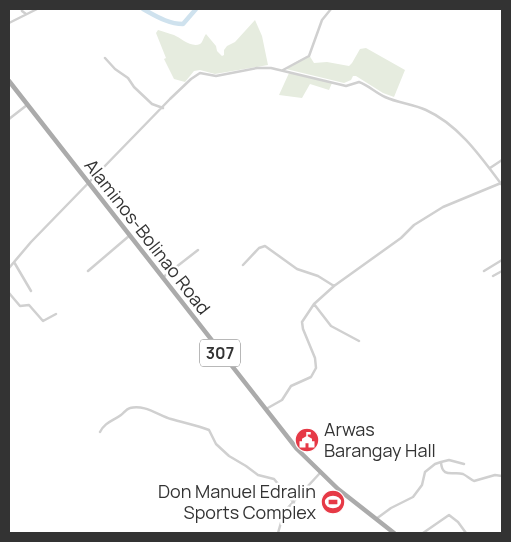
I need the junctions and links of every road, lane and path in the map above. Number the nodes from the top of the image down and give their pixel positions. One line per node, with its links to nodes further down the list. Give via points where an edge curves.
1 (22, 9): 4 (street)
2 (37, 9): 4 (street)
3 (331, 9): 7 (street, via 322,20 309,56)
4 (26, 14): 5 (street)
5 (9, 23)
6 (105, 58): 10 (street, via 152,104)
7 (283, 70): 10 (street, via 265,68 216,76 197,74); 13 (street, via 342,85 359,82 385,98 428,111 455,129)
8 (9, 81): 9 (main road, Alaminos-Bolinao Road / 307)
9 (27, 104): 11 (street); 14 (main road, Alaminos-Bolinao Road / 307)
10 (163, 108): 14 (street)
11 (9, 119)
12 (502, 160): 13 (street)
13 (490, 168): 15 (street)
14 (89, 184): 16 (main road, Alaminos-Bolinao Road / 307); 19 (street)
15 (502, 184): 27 (street, via 435,212)
16 (129, 236): 24 (street); 26 (main road, Alaminos-Bolinao Road / 307)
17 (198, 250): 26 (street)
18 (502, 260): 22 (street)
19 (14, 262): 21 (street); 28 (street)
20 (243, 265): 27 (street, via 265,246 297,269)
21 (9, 268)
22 (484, 270)
23 (502, 271): 25 (street)
24 (88, 272)
25 (493, 276)
26 (162, 278): 33 (main road, Alaminos-Bolinao Road / 307)
27 (334, 286): 30 (street)
28 (31, 291)
29 (9, 293): 31 (street, via 22,307 29,305 43,321)
30 (314, 304): 32 (street, via 332,326); 33 (street, via 303,318 302,325 316,364 314,372 306,380 290,387 280,401)
31 (56, 314)
32 (359, 340)
33 (264, 410): 37 (main road, Alaminos-Bolinao Road / 307, via 296,450)
34 (100, 432): 39 (street, via 105,424 128,408 144,408 203,427 229,456 258,475 274,479)
35 (440, 462): 36 (street, via 449,460); 38 (street, via 442,470 448,474 463,474 474,481); 40 (street, via 425,472 422,485 413,497)
36 (464, 464)
37 (320, 473): 39 (street); 40 (main road, Alaminos-Bolinao Road / 307)
38 (502, 476)
39 (294, 503): 41 (street, via 284,512)
40 (376, 519): 42 (main road, Alaminos-Bolinao Road / 307)
41 (278, 533)
42 (394, 533)
43 (423, 533): 44 (street, via 449,515)
44 (466, 533)

